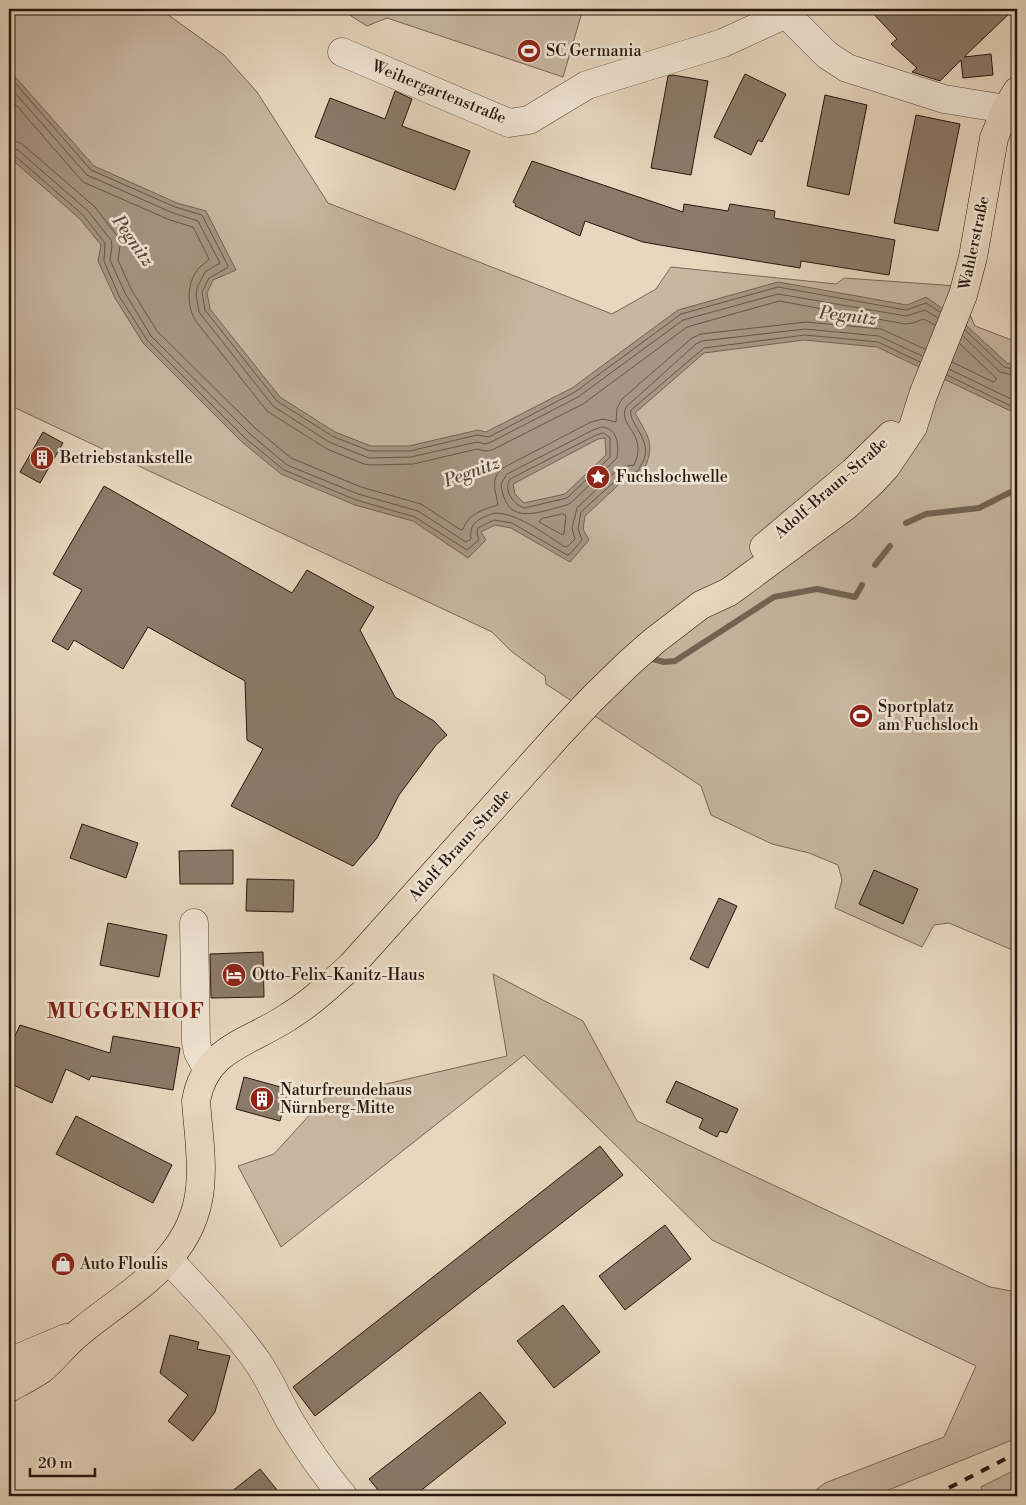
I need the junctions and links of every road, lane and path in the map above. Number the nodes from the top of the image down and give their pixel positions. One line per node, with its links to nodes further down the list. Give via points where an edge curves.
1 (789, 11): 2 (street, Weihergartenstraße, via 723,43 587,85 529,120 509,123); 3 (street, Weihergartenstraße, via 828,56 847,68 944,99)
2 (342, 52)
3 (1012, 100): 4 (main road, Wahlerstraße, via 994,138 967,282)
4 (923, 395): 6 (main road, Adolf-Braun-Straße, via 876,451 719,583 701,605 654,641 592,698 351,966 300,1009 224,1052)
5 (194, 923): 6 (street, via 196,1042)
6 (207, 1069): 7 (main road, Adolf-Braun-Straße, via 196,1101 200,1161 198,1200 188,1230)
7 (168, 1260): 8 (main road, Adolf-Braun-Straße, via 147,1282); 11 (street, via 209,1303 257,1362 290,1421)
8 (79, 1332): 9 (main road, Adolf-Braun-Straße); 10 (main road, Adolf-Braun-Straße, via 41,1369)
9 (9, 1362)
10 (9, 1388)
11 (343, 1496)

